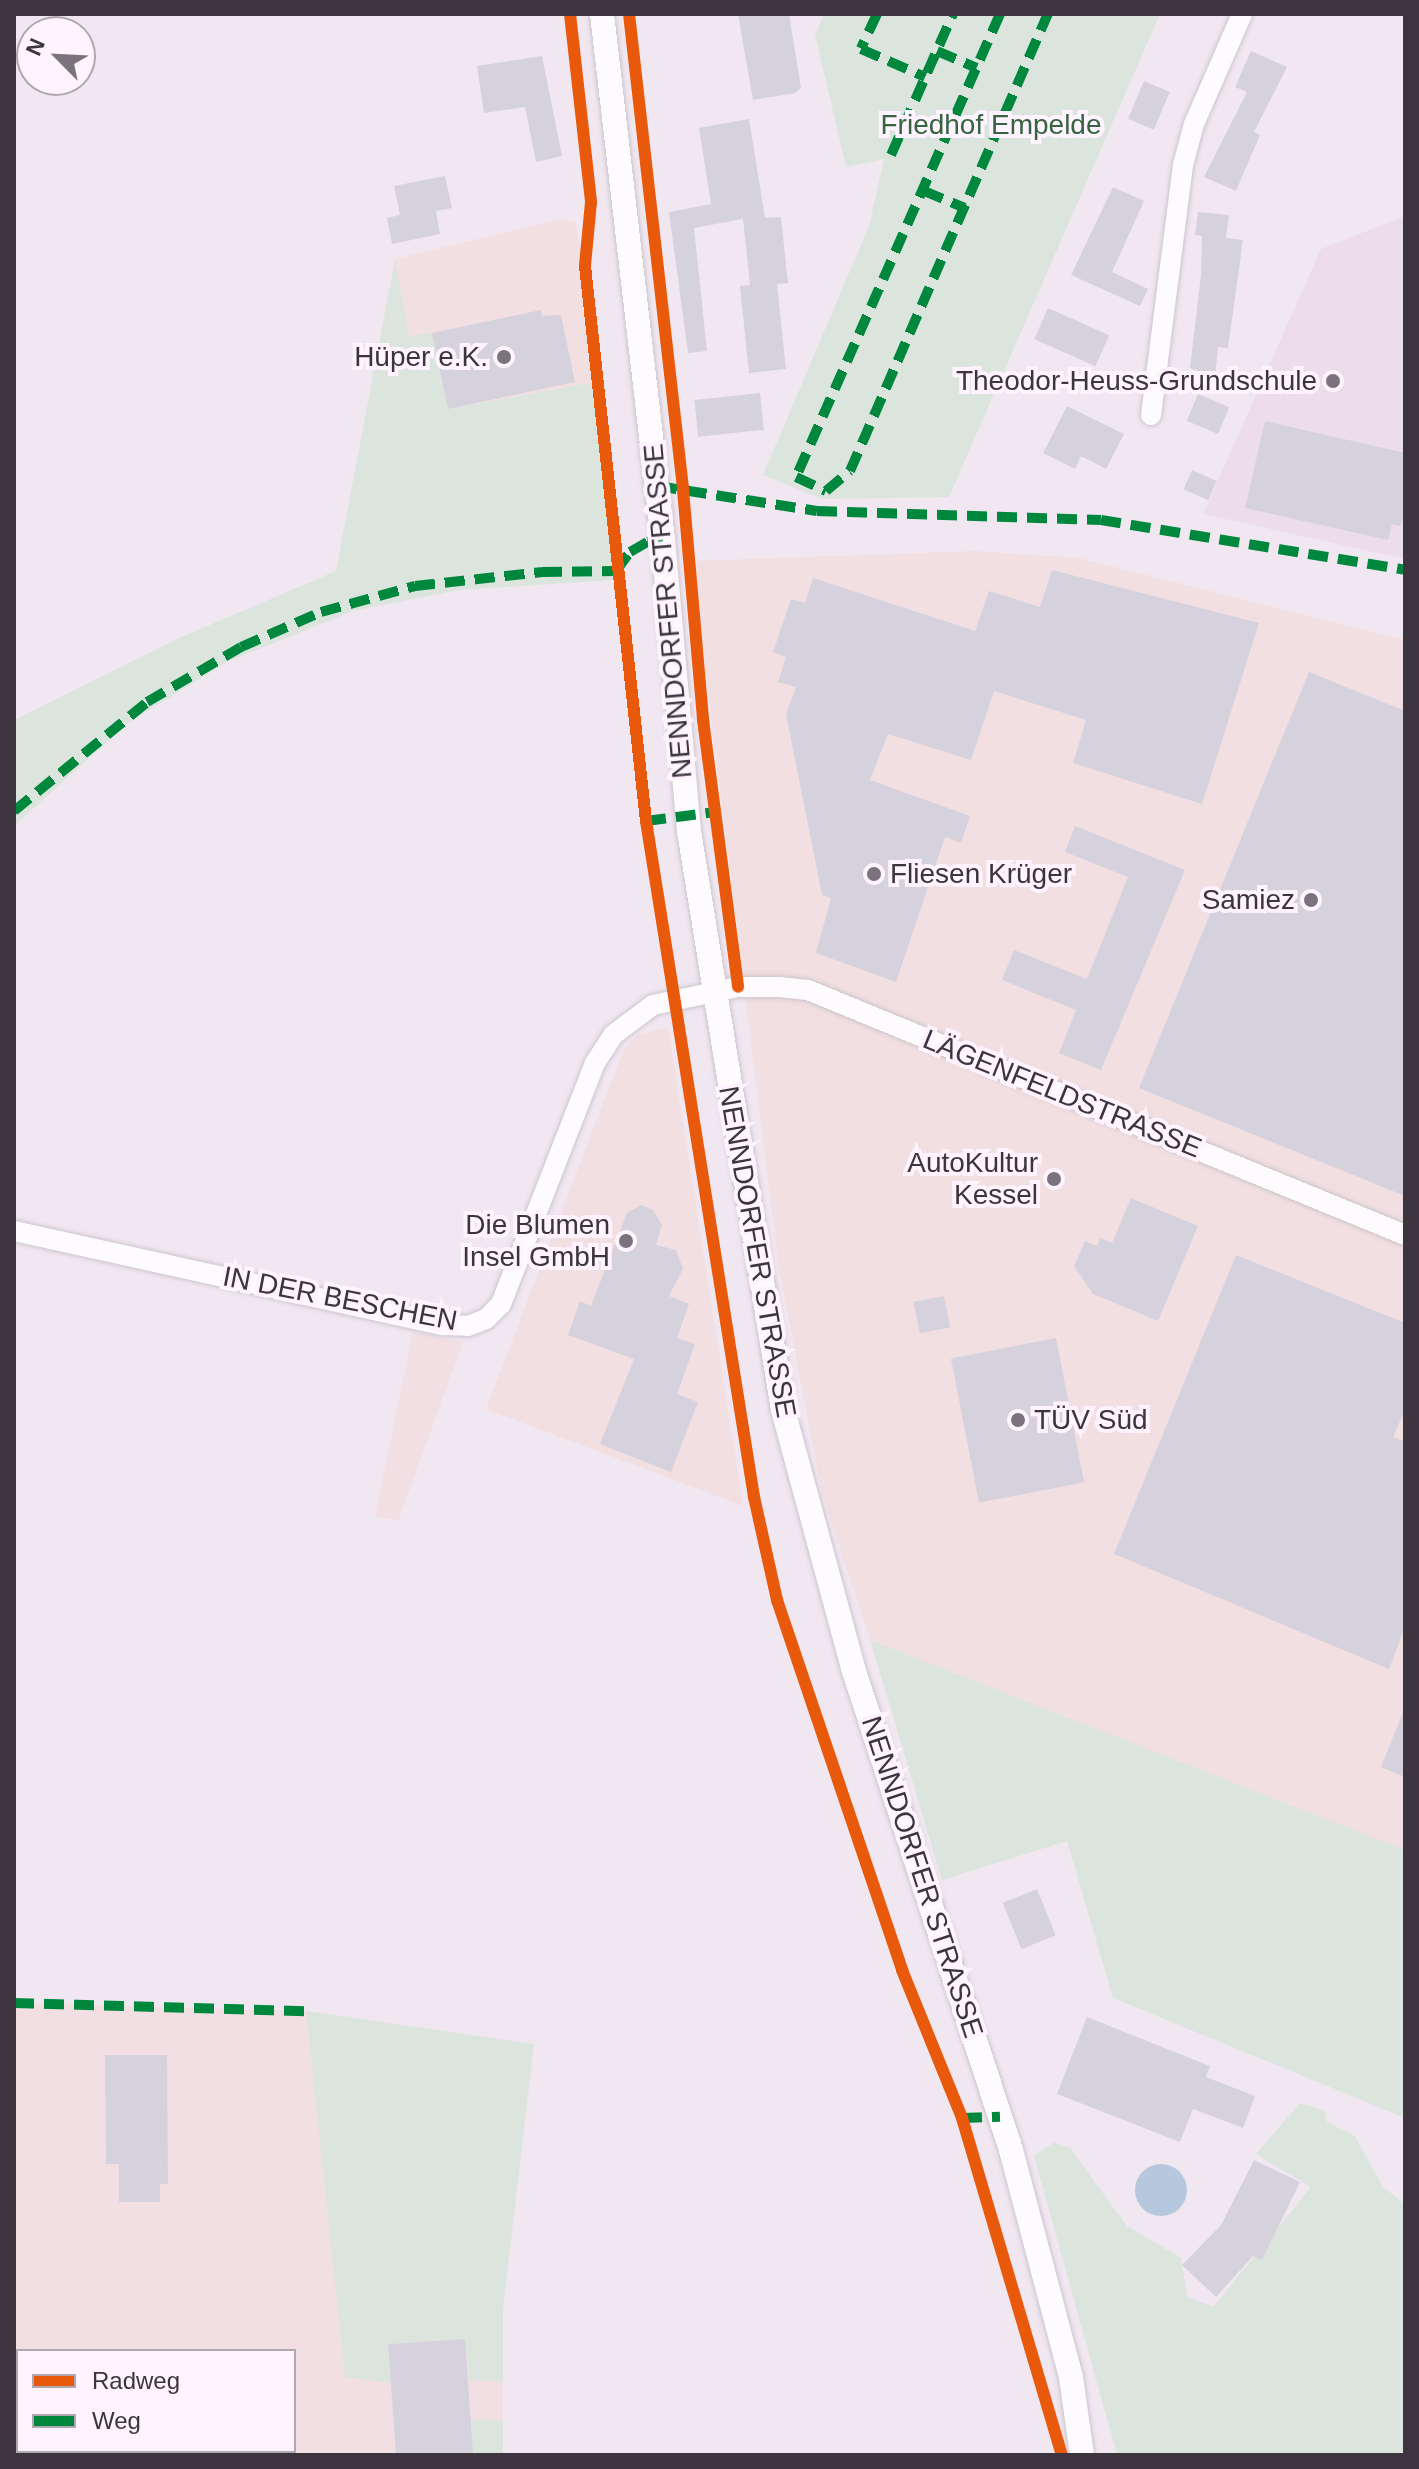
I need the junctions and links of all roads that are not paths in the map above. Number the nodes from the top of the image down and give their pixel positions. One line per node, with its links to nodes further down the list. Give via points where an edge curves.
1 (602, 14): 4 (street, NENNDORFER STRASSE, via 663,540 689,831)
2 (1242, 14): 3 (street, via 1183,165)
3 (1151, 415)
4 (711, 992): 5 (street, IN DER BESCHEN, via 653,1005 613,1035 595,1063 516,1274 501,1304 477,1322 443,1325); 6 (street, LÄGENFELDSTRASSE, via 738,987 808,990); 7 (street, NENNDORFER STRASSE, via 783,1410 853,1668 1011,2150 1071,2377)
5 (14, 1231)
6 (1405, 1235)
7 (1082, 2455)

